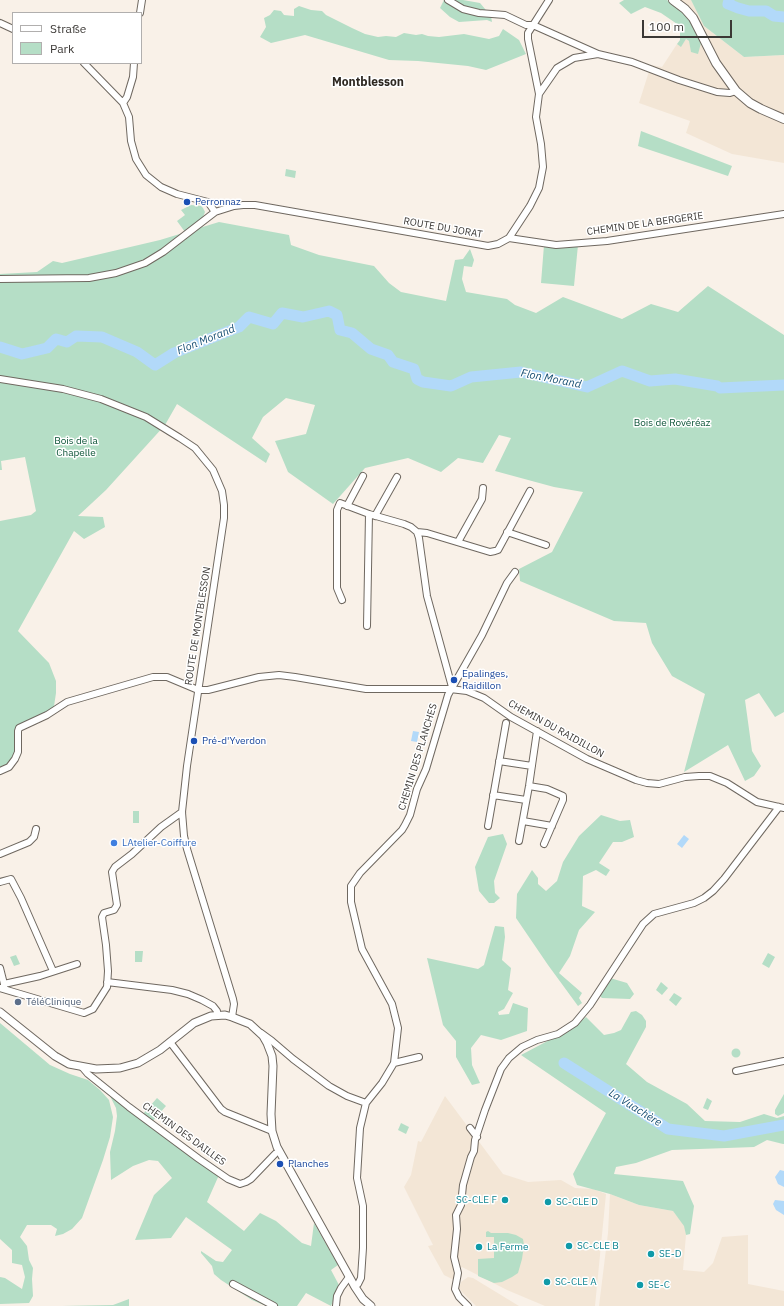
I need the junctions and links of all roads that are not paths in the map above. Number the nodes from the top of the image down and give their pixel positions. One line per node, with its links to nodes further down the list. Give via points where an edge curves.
1 (142, 0): 5 (street)
2 (448, 0): 7 (street, via 463,9 505,15 526,25)
3 (549, 0): 7 (street)
4 (674, 0): 12 (main road, via 693,18 716,63)
5 (140, 12)
6 (0, 23): 8 (street)
7 (533, 25): 9 (street); 13 (street, via 528,33 528,39)
8 (12, 29)
9 (598, 54): 12 (street, via 632,62 717,92); 13 (street, via 574,58 557,68)
10 (85, 64): 14 (street)
11 (134, 64): 14 (street, via 133,77)
12 (736, 91): 15 (main road, via 750,103)
13 (540, 94): 18 (street, via 536,117 542,167 539,188)
14 (123, 103): 16 (street, via 129,117 136,159 146,175 177,194 208,202)
15 (784, 120)
16 (216, 212): 18 (street, ROUTE DU JORAT, via 234,206 256,205 488,246); 19 (street, via 163,252 116,273 90,278)
17 (784, 214): 18 (street, CHEMIN DE LA BERGERIE, via 607,241 556,245)
18 (509, 238)
19 (0, 278)
20 (0, 379): 35 (street, ROUTE DE MONTBLESSON, via 63,389 101,399 146,417 195,448 213,470 222,493 224,518)
21 (363, 476): 25 (street)
22 (397, 477): 26 (street)
23 (483, 488): 29 (street, via 482,498)
24 (530, 490): 28 (street)
25 (347, 506): 26 (street); 32 (street, via 340,503 337,510 337,588)
26 (372, 515): 27 (street, via 404,524); 33 (street)
27 (417, 532): 29 (street); 34 (street, via 427,596)
28 (508, 532): 29 (street, via 495,552); 30 (street)
29 (458, 542)
30 (546, 545)
31 (515, 572): 34 (street, via 507,583 482,636)
32 (342, 600)
33 (367, 626)
34 (451, 688): 35 (street, CHEMIN DU RAIDILLON, via 366,689 279,676 259,677 208,690); 37 (street, CHEMIN DU RAIDILLON, via 478,695); 66 (street, CHEMIN DES PLANCHES, via 410,815 402,830 360,873 351,886 351,902 362,948 392,1004 398,1028)
35 (198, 690): 40 (street, via 166,677 153,677 67,702 19,728 18,752 15,759); 45 (street, ROUTE DE MONTBLESSON)
36 (506, 723): 38 (street)
37 (537, 730): 39 (street); 44 (street, CHEMIN DU RAIDILLON, via 586,759 636,780 659,784 685,777 710,776 727,782 757,802)
38 (499, 761): 39 (street); 42 (street)
39 (532, 766): 41 (street)
40 (0, 771)
41 (529, 786): 43 (street); 48 (street, via 547,789 563,796)
42 (493, 795): 43 (street); 47 (street)
43 (526, 800): 46 (street)
44 (781, 807): 72 (street, via 713,891 694,903 654,914 643,924 590,1005 575,1023 558,1034 526,1045 509,1058 498,1073)
45 (182, 812): 57 (street, via 161,827 112,872 117,905 114,910 104,913 102,917); 61 (street, ROUTE DE MONTBLESSON, via 187,849 234,1004)
46 (523, 821): 48 (street); 50 (street)
47 (488, 826)
48 (552, 826): 51 (street)
49 (36, 828): 52 (street, via 34,837 29,842)
50 (519, 841)
51 (544, 844)
52 (0, 854)
53 (0, 882): 56 (street, via 11,879)
54 (78, 964): 56 (street)
55 (0, 968): 58 (street)
56 (52, 971): 58 (street)
57 (107, 982): 58 (street, via 107,987 93,1009 84,1013); 60 (street, via 188,994 213,1006)
58 (3, 987)
59 (0, 1012): 67 (street, via 56,1056)
60 (217, 1015): 61 (street); 63 (street, via 194,1022)
61 (232, 1017): 62 (street, via 250,1024)
62 (258, 1031): 69 (street, via 329,1086); 71 (street, via 272,1056)
63 (170, 1042): 67 (street, via 138,1063 106,1070); 71 (street, via 221,1109)
64 (419, 1057): 66 (street)
65 (784, 1061): 68 (street)
66 (394, 1062): 69 (street, CHEMIN DES PLANCHES)
67 (82, 1068): 73 (street, CHEMIN DES DAILLES, via 129,1107 233,1181 242,1184 251,1179)
68 (736, 1070)
69 (366, 1103): 76 (street, CHEMIN DES PLANCHES, via 360,1128 357,1178 363,1206 363,1253 361,1278)
70 (470, 1128): 72 (street)
71 (272, 1131): 74 (street, via 279,1151)
72 (476, 1136): 80 (street, via 475,1149 463,1185 461,1205 456,1214 454,1257 458,1273 455,1290)
73 (275, 1154)
74 (349, 1277): 76 (street); 78 (street, via 337,1296)
75 (233, 1284): 77 (street)
76 (355, 1287): 79 (street)
77 (274, 1306)
78 (336, 1306)
79 (370, 1306)
80 (468, 1306)

